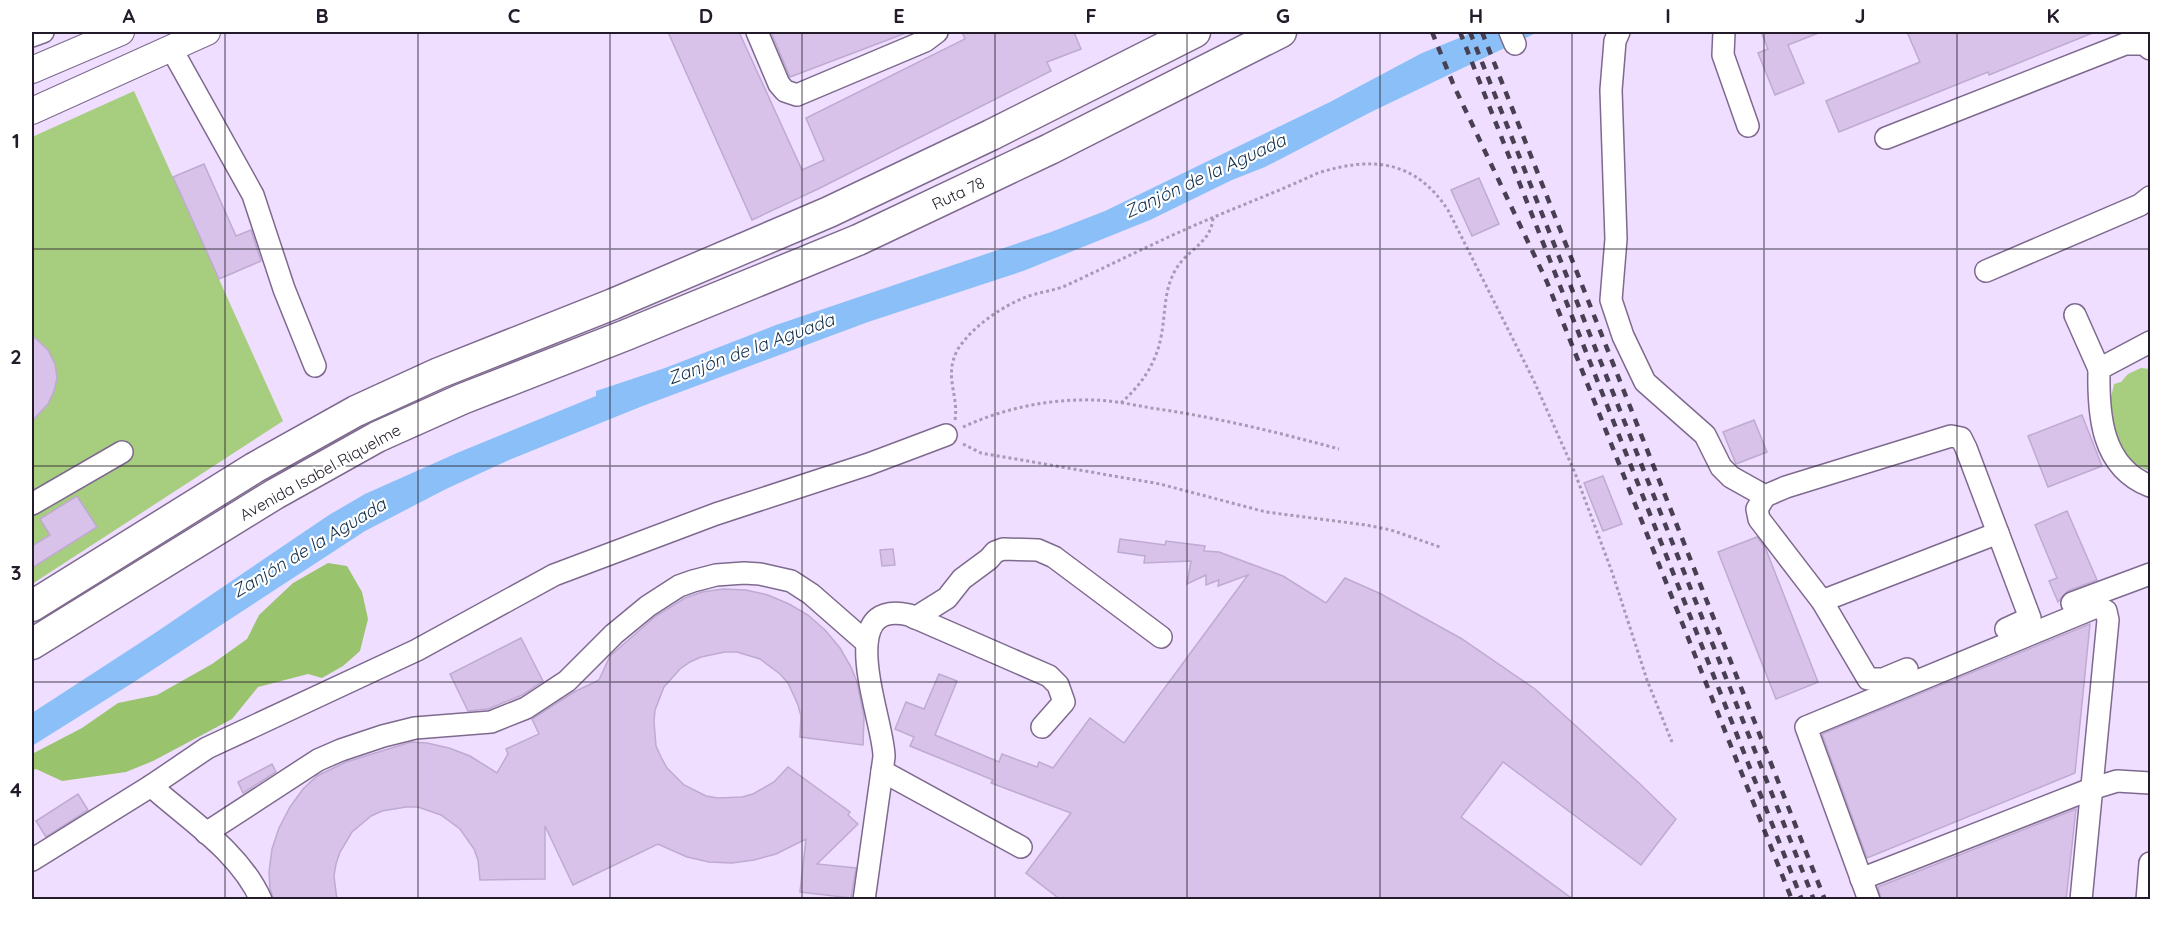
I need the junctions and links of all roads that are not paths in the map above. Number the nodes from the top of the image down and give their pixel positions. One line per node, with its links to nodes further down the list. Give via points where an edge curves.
1 (43, 32): 10 (street)
2 (121, 32): 13 (main road)
3 (207, 32): 11 (main road)
4 (757, 32): 5 (street, via 779,84 785,91 798,95)
5 (937, 32)
6 (1195, 32): 33 (highway, Avenida Isabel Riquelme, via 887,185 747,248 439,373 356,411 254,468)
7 (1281, 32): 20 (highway, Ruta 78, via 858,240)
8 (1619, 32): 27 (street, via 1611,90 1616,239 1611,300 1645,382 1705,435 1721,467 1731,477)
9 (1724, 32): 15 (street, via 1723,55)
10 (32, 36)
11 (171, 48): 14 (main road); 22 (street, via 253,195)
12 (2151, 49): 16 (street, via 2144,44 2125,44)
13 (32, 70)
14 (32, 111)
15 (1748, 126)
16 (1886, 138)
17 (2151, 197): 18 (street)
18 (1986, 271)
19 (2075, 315): 23 (street)
20 (626, 335): 39 (highway, Avenida Isabel Riquelme, via 377,437 275,494)
21 (2151, 342): 23 (street)
22 (315, 366)
23 (2099, 369): 26 (street, via 2100,414 2108,445 2138,481)
24 (946, 435): 43 (street, via 716,513 554,575 417,650 207,748)
25 (122, 452): 28 (street)
26 (2151, 486)
27 (1765, 496): 29 (street, via 1951,436 1961,438 1966,448); 32 (street, via 1757,509 1759,519)
28 (32, 504)
29 (1998, 534): 32 (street); 35 (street)
30 (2151, 574): 35 (street)
31 (947, 598): 34 (street); 36 (street); 37 (street, via 962,579 994,552 1038,550 1054,557)
32 (1822, 600): 35 (street, via 1868,679 1883,679)
33 (32, 606)
34 (915, 618): 36 (street); 38 (street, via 897,613 885,615 874,621 867,633)
35 (2030, 618)
36 (955, 635): 40 (street, via 1054,680 1064,702)
37 (1161, 637)
38 (867, 643): 41 (street, via 873,704 884,746); 45 (street, via 791,581 744,573 693,581 648,606 567,681 526,708 491,722 415,728 341,750 318,760)
39 (32, 644)
40 (1042, 727)
41 (882, 771): 46 (street); 51 (street)
42 (2151, 783): 44 (street, via 2117,781)
43 (151, 786): 45 (street); 47 (street)
44 (2091, 789): 49 (street); 49 (street, via 2108,620 2101,608 1806,727); 53 (street)
45 (206, 833): 50 (street, via 239,864)
46 (1021, 847)
47 (32, 860)
48 (2151, 863): 54 (street)
49 (1861, 879): 52 (street)
50 (261, 900)
51 (864, 900)
52 (1869, 900)
53 (2081, 900)
54 (2147, 900)

